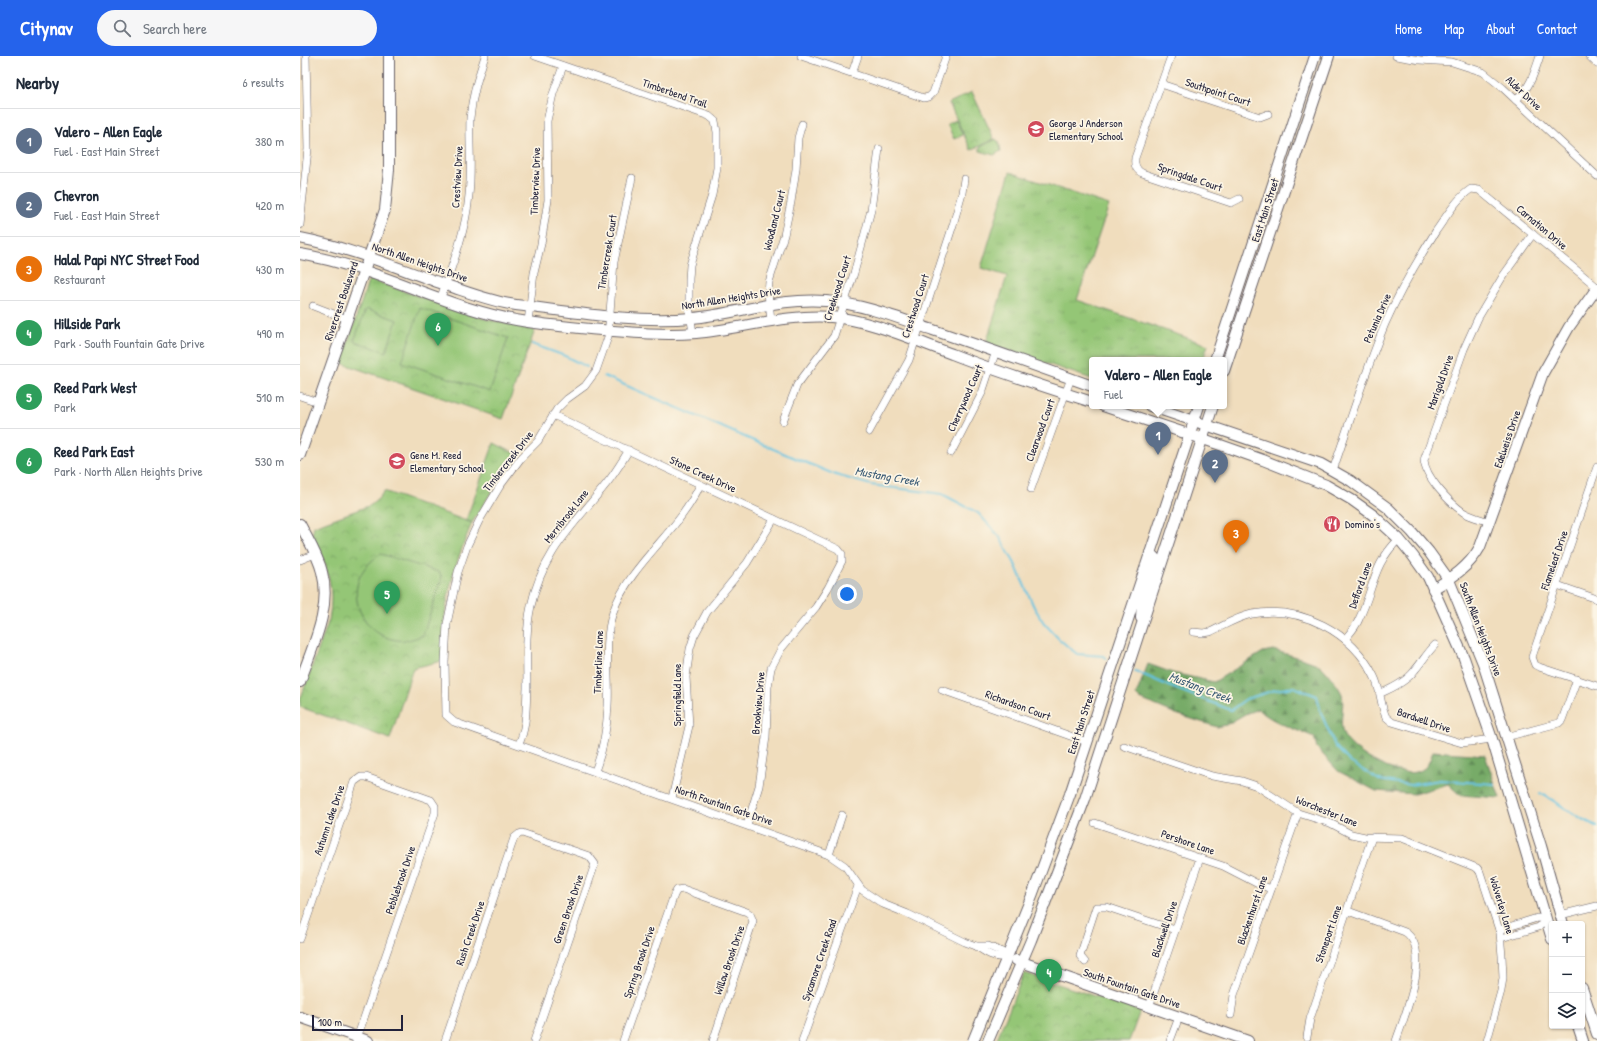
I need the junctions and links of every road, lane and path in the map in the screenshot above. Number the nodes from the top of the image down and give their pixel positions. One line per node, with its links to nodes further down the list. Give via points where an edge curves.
1 (306, 56): 30 (street, via 308,149)
2 (390, 56): 34 (main road, Rivercrest Boulevard, via 387,199)
3 (485, 56): 38 (street, Crestview Drive, via 476,84 470,118 469,194 466,214)
4 (535, 56): 16 (street, Timberbend Trail)
5 (801, 56): 17 (street)
6 (858, 56): 17 (street)
7 (946, 56): 17 (street, via 933,93 927,98)
8 (1171, 56): 18 (street)
9 (1315, 56): 22 (main road, East Main Street)
10 (1329, 56): 29 (main road, East Main Street)
11 (1396, 56): 14 (street, Alder Drive, via 1420,60)
12 (1540, 56): 19 (street, via 1532,81 1525,93)
13 (1589, 56): 15 (street)
14 (1453, 59): 19 (street, Alder Drive, via 1482,72)
15 (1597, 64)
16 (563, 66): 44 (street, Timberview Drive, via 547,122 548,200); 46 (street, Timberbend Trail, via 709,116 715,121 717,168 712,195 690,264)
17 (852, 73)
18 (1161, 84): 20 (street, Southpoint Court, via 1260,117); 28 (street, Springdale Court, via 1135,158 1136,169 1231,203)
19 (1516, 100): 24 (street, Alder Drive)
20 (1268, 114)
21 (802, 124): 42 (street, Woodland Court, via 798,138 791,202 784,235 769,282)
22 (1292, 128): 29 (main road, via 1286,159 1274,196); 36 (main road, East Main Street)
23 (879, 149): 41 (street, Creekwood Court, via 871,210)
24 (1597, 176)
25 (632, 178): 45 (street, Timbercreek Court, via 614,262)
26 (964, 179): 51 (street, Crestwood Court, via 953,225)
27 (1471, 189): 31 (street, Carnation Drive, via 1479,190); 80 (street, Petunia Drive, via 1454,206 1408,276 1375,351)
28 (1239, 198)
29 (1281, 200): 37 (main road, East Main Street)
30 (300, 225)
31 (1533, 234): 39 (street, Carnation Drive); 86 (street, Marigold Drive, via 1503,276 1478,318 1464,349 1424,460 1424,466 1431,478 1452,503 1465,513)
32 (300, 238): 34 (main road, North Allen Heights Drive)
33 (300, 254): 35 (main road)
34 (369, 258): 35 (main road, Rivercrest Boulevard); 38 (main road, North Allen Heights Drive)
35 (364, 271): 40 (main road); 48 (main road, Rivercrest Boulevard)
36 (1242, 278): 37 (main road); 56 (main road, East Main Street)
37 (1254, 281): 57 (main road, East Main Street)
38 (445, 284): 40 (street, Crestview Drive); 44 (main road, North Allen Heights Drive, via 498,302)
39 (1597, 287): 86 (main road, Edelweiss Drive, via 1569,327 1543,373)
40 (441, 297): 50 (main road, via 490,314)
41 (844, 303): 42 (main road, North Allen Heights Drive, via 805,300); 47 (street, Creekwood Court); 51 (main road, North Allen Heights Drive, via 868,308)
42 (769, 305): 46 (main road, North Allen Heights Drive); 49 (street, Woodland Court)
43 (313, 306): 48 (street)
44 (530, 306): 45 (main road, North Allen Heights Drive); 50 (street, Timberview Drive)
45 (609, 316): 46 (main road, North Allen Heights Drive, via 649,320); 52 (street, Timbercreek Court)
46 (691, 318): 53 (street, Timberbend Trail)
47 (840, 318): 49 (main road, via 818,316); 54 (main road, via 861,322); 70 (street, Creekwood Court, via 834,336 797,385)
48 (347, 319): 64 (main road, Rivercrest Boulevard)
49 (771, 320): 53 (main road)
50 (528, 322): 52 (main road)
51 (920, 326): 54 (street, Crestwood Court); 55 (main road, North Allen Heights Drive)
52 (608, 331): 53 (main road, via 664,335); 69 (street, Timbercreek Drive, via 602,357 592,378)
53 (693, 333)
54 (915, 340): 58 (main road); 73 (street, Crestwood Court, via 905,368)
55 (996, 351): 58 (street, Cherrywood Court); 59 (main road, North Allen Heights Drive)
56 (1216, 357)
57 (1227, 362)
58 (991, 369): 61 (main road); 77 (street, Cherrywood Court, via 975,409)
59 (1071, 378): 60 (main road, North Allen Heights Drive); 61 (street, Clearwood Court)
60 (1089, 385)
61 (1065, 394): 63 (main road); 83 (street, Clearwood Court)
62 (300, 396): 64 (street)
63 (1089, 401)
64 (318, 402): 78 (main road, Rivercrest Boulevard)
65 (1111, 409): 74 (main road)
66 (1159, 409): 71 (main road)
67 (1198, 409): 71 (main road, East Main Street)
68 (1212, 409): 72 (main road)
69 (553, 415): 76 (street, Stone Creek Drive); 108 (street, Timbercreek Drive, via 538,441 521,458 500,486 464,553 447,624)
70 (783, 421)
71 (1194, 421): 72 (main road); 74 (main road, East Main Street)
72 (1206, 425): 75 (main road); 80 (main road, South Allen Heights Drive)
73 (869, 432)
74 (1190, 434): 75 (main road); 84 (main road, East Main Street)
75 (1202, 438): 82 (main road); 92 (main road)
76 (629, 450): 81 (street, Stone Creek Drive); 112 (street, Merribrook Lane, via 608,482 562,536 537,585 527,631 526,711)
77 (951, 453)
78 (300, 456)
79 (1597, 467): 95 (street, Flameleaf Drive)
80 (1332, 470): 82 (main road); 94 (main road, South Allen Heights Drive, via 1367,491 1402,521)
81 (700, 485): 85 (street, Stone Creek Drive); 114 (street, Timberline Lane, via 677,523 628,583 613,613 608,639 608,706 602,754)
82 (1326, 485): 88 (main road, via 1373,515)
83 (1031, 489)
84 (1169, 494): 89 (main road, East Main Street); 92 (main road, via 1170,511 1158,548)
85 (774, 518): 91 (street, Stone Creek Drive, via 838,548); 116 (street, Springfield Lane, via 747,563 707,612 694,636 686,677 689,726)
86 (1490, 522): 94 (main road, Edelweiss Drive, via 1475,557)
87 (300, 524): 90 (main road)
88 (1399, 539): 96 (main road, via 1428,577); 100 (street, Defford Lane, via 1382,558 1359,619)
89 (1150, 553): 98 (main road, via 1155,558 1142,602); 111 (main road, East Main Street)
90 (315, 554): 93 (street); 102 (main road, via 322,572 325,599 323,616)
91 (842, 554): 120 (street, Brookview Drive, via 842,561 828,588 816,607 781,649 771,668 766,737 759,786)
92 (1164, 558): 98 (main road)
93 (300, 560)
94 (1449, 580): 96 (main road, Edelweiss Drive); 109 (main road, South Allen Heights Drive, via 1482,663)
95 (1557, 585): 97 (street); 103 (street, Flameleaf Drive, via 1532,657 1535,665 1539,667)
96 (1433, 589): 110 (main road, via 1464,658)
97 (1597, 599)
98 (1142, 626): 139 (main road, via 1085,799)
99 (1193, 632): 100 (street, Bardwell Drive, via 1210,632 1250,614 1268,612 1298,616 1321,623)
100 (1345, 640): 107 (street, Bardwell Drive, via 1364,661)
101 (1435, 645): 107 (street, via 1408,678)
102 (303, 666): 104 (main road)
103 (1577, 679): 105 (street); 109 (street, via 1559,723)
104 (300, 682)
105 (1597, 686)
106 (942, 690): 111 (street, Richardson Court)
107 (1381, 693): 110 (street, Bardwell Drive, via 1384,712 1392,722 1462,743)
108 (446, 715): 112 (street, North Fountain Gate Drive, via 451,720)
109 (1506, 737): 110 (main road); 132 (main road, South Allen Heights Drive)
110 (1492, 739): 131 (main road)
111 (1087, 742): 138 (main road, East Main Street, via 1033,894)
112 (519, 744): 114 (street, North Fountain Gate Drive)
113 (1124, 746): 117 (street, Worchester Lane, via 1212,776 1257,786)
114 (595, 771): 116 (street, North Fountain Gate Drive)
115 (359, 778): 137 (street, Autumn Lake Drive, via 353,784); 149 (street, Pebblebrook Drive, via 366,777 431,800 435,809)
116 (672, 798): 120 (street, North Fountain Gate Drive)
117 (1298, 813): 122 (street, Worchester Lane, via 1330,823 1351,834); 127 (street, Blackenhurst Lane)
118 (842, 815): 123 (street)
119 (1094, 823): 124 (street, Pershore Lane)
120 (747, 825): 123 (street, North Fountain Gate Drive)
121 (519, 834): 151 (street, Rush Creek Drive, via 514,838); 152 (street, Green Brook Drive, via 526,834 589,856 595,864)
122 (1372, 838): 125 (street, Worchester Lane, via 1407,840 1470,864); 130 (street, Stoneport Lane)
123 (829, 855): 126 (street, North Fountain Gate Drive, via 845,866)
124 (1200, 858): 127 (street, Pershore Lane); 134 (street, Blackwell Drive)
125 (1479, 870): 135 (street, Wolverley Lane)
126 (858, 886): 138 (street, North Fountain Gate Drive, via 883,904 976,946 985,953); 155 (street, Sycamore Creek Road)
127 (1271, 888): 143 (street, Blackenhurst Lane, via 1234,995)
128 (677, 890): 153 (street, Spring Brook Drive); 154 (street, Willow Brook Drive, via 683,889 747,912 753,921)
129 (1597, 906): 132 (street)
130 (1348, 911): 148 (street, Stoneport Lane, via 1310,1019); 160 (street, via 1406,932 1413,938 1418,962 1417,976)
131 (1546, 919): 132 (main road); 133 (main road); 135 (street, via 1536,918); 136 (street, via 1539,927)
132 (1562, 919)
133 (1549, 929)
134 (1175, 930): 140 (street, via 1107,907 1096,907 1080,956); 142 (street, Blackwell Drive)
135 (1499, 930): 136 (street, Wolverley Lane)
136 (1501, 938): 161 (street, Wolverley Lane, via 1503,978)
137 (300, 939)
138 (1007, 958): 139 (main road, South Fountain Gate Drive); 156 (main road, East Main Street)
139 (1021, 962): 142 (main road, South Fountain Gate Drive); 157 (main road)
140 (1086, 962)
141 (1584, 993): 147 (main road)
142 (1149, 1007): 145 (main road, South Fountain Gate Drive)
143 (1231, 1015)
144 (300, 1017): 149 (main road)
145 (1179, 1017): 158 (street); 159 (main road, South Fountain Gate Drive)
146 (1579, 1029): 162 (main road)
147 (1597, 1034)
148 (1307, 1038)
149 (356, 1039): 150 (main road)
150 (368, 1041)
151 (445, 1041)
152 (534, 1041)
153 (623, 1041)
154 (713, 1041)
155 (802, 1041)
156 (974, 1041)
157 (988, 1041)
158 (1170, 1041)
159 (1248, 1041)
160 (1396, 1041)
161 (1487, 1041)
162 (1583, 1041)

